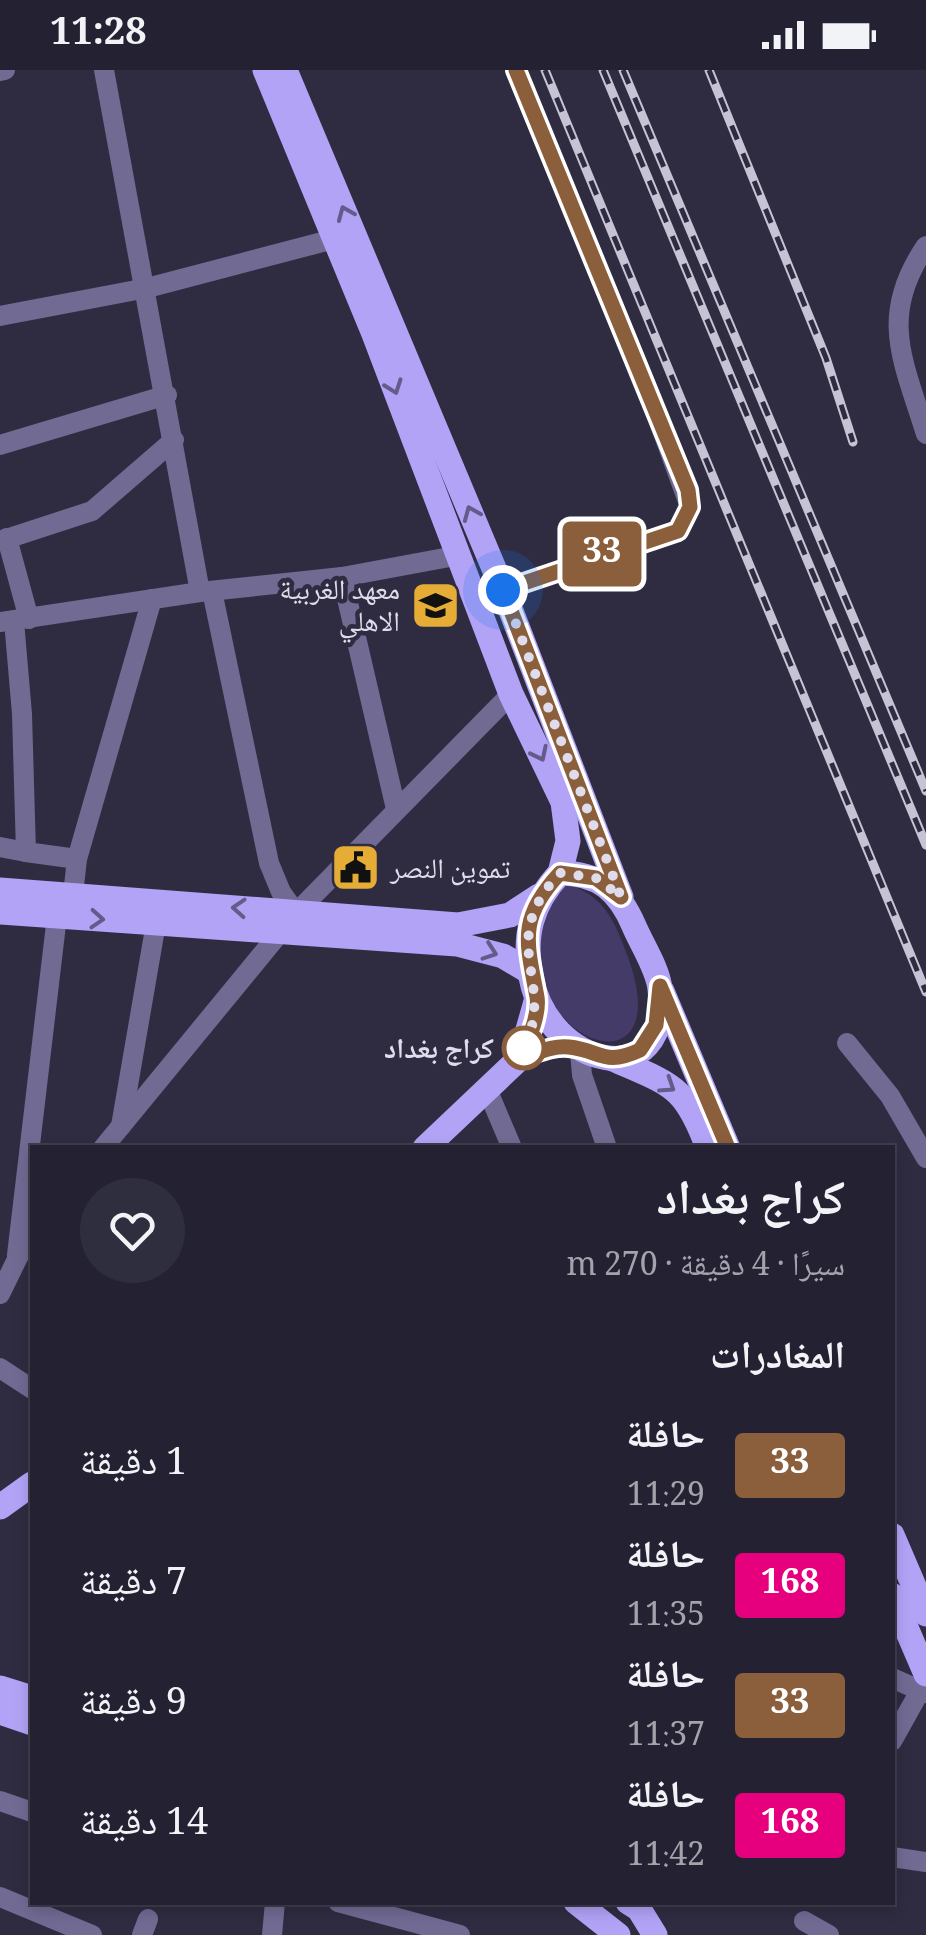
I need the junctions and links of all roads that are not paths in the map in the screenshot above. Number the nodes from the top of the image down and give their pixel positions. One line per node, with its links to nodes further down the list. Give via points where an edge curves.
1 (104, 70): 7 (street)
2 (265, 70): 5 (main road)
3 (285, 70): 16 (main road, one-way to 3)
4 (516, 70): 16 (street, via 690,507 678,531)
5 (334, 240): 7 (street); 14 (main road, one-way to 14)
6 (926, 246): 10 (street, via 907,276 897,315 899,348)
7 (147, 288): 8 (street); 9 (street)
8 (0, 316)
9 (167, 395): 11 (street); 12 (street)
10 (926, 434)
11 (174, 440): 13 (street, via 92,511); 17 (street)
12 (0, 445)
13 (4, 540): 19 (street)
14 (456, 556): 15 (street); 20 (main road)
15 (342, 577): 17 (street); 21 (street)
16 (503, 590): 28 (main road)
17 (206, 591): 18 (street); 31 (street)
18 (152, 599): 19 (street); 24 (street)
19 (14, 621): 23 (street)
20 (511, 694): 21 (street); 25 (main road, one-way to 25, via 563,802 568,841)
21 (396, 808): 31 (street)
22 (0, 847): 23 (street)
23 (26, 852): 24 (street)
24 (77, 859): 29 (street)
25 (560, 873): 27 (main road); 28 (main road, via 596,878)
26 (0, 890): 29 (main road)
27 (540, 896): 31 (main road, via 510,915 476,924); 33 (main road, via 525,947)
28 (621, 897): 34 (main road)
29 (65, 906): 30 (main road); 31 (main road, one-way to 29); 32 (main road, one-way to 32); 42 (street)
30 (0, 912)
31 (288, 922): 32 (main road); 33 (main road, one-way to 33, via 472,946); 41 (street)
32 (156, 923): 41 (street)
33 (530, 972): 35 (main road)
34 (660, 986): 39 (main road, via 650,1039); 48 (main road)
35 (537, 998): 37 (main road, via 554,1028); 38 (main road)
36 (847, 1044): 50 (street, via 890,1096)
37 (577, 1049): 38 (main road); 39 (main road); 46 (street)
38 (520, 1058): 40 (main road)
39 (613, 1059): 47 (main road, one-way to 47, via 689,1100)
40 (487, 1089): 44 (main road); 45 (street)
41 (120, 1128): 43 (street)
42 (30, 1145)
43 (105, 1145)
44 (428, 1145)
45 (511, 1145)
46 (607, 1145)
47 (707, 1145)
48 (727, 1145)
49 (30, 1148): 51 (street)
50 (926, 1158)
51 (17, 1238): 52 (street)
52 (0, 1294)
53 (0, 1368): 54 (street)
54 (30, 1388)
55 (30, 1485): 56 (main road)
56 (0, 1507)
57 (895, 1542): 59 (main road)
58 (895, 1604): 61 (main road)
59 (926, 1614)
60 (895, 1679): 61 (street)
61 (924, 1686): 66 (street)
62 (0, 1688): 63 (main road)
63 (30, 1697)
64 (0, 1712): 65 (main road)
65 (30, 1722)
66 (895, 1736)
67 (0, 1801): 68 (street)
68 (30, 1811)
69 (895, 1857): 70 (street)
70 (926, 1862)
71 (0, 1898): 78 (street)
72 (275, 1905): 79 (street)
73 (348, 1905): 77 (street)
74 (580, 1905): 81 (main road)
75 (637, 1905): 82 (main road); 83 (street)
76 (804, 1922): 84 (street)
77 (436, 1932): 80 (street)
78 (92, 1935)
79 (272, 1935)
80 (460, 1935)
81 (618, 1935)
82 (655, 1935)
83 (671, 1935)
84 (830, 1935)

